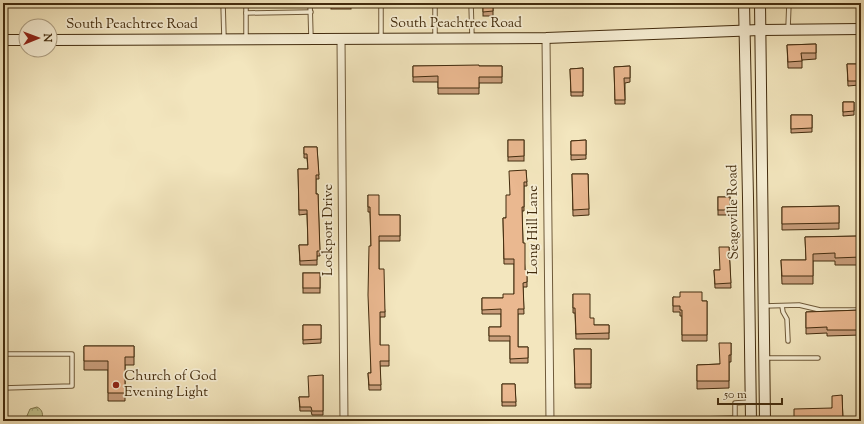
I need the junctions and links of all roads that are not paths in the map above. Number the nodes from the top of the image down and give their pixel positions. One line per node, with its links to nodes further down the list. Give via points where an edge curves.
1 (223, 3): 19 (lane)
2 (246, 3): 11 (lane)
3 (310, 3): 10 (lane)
4 (381, 3): 23 (lane)
5 (435, 3): 16 (lane)
6 (472, 3): 17 (lane)
7 (744, 3): 15 (main road, Seagoville Road)
8 (760, 3): 13 (main road, Seagoville Road)
9 (789, 3): 14 (lane)
10 (311, 12): 11 (lane); 21 (lane)
11 (246, 13): 20 (lane)
12 (861, 29): 14 (main road, South Peachtree Road)
13 (760, 30): 14 (main road, South Peachtree Road); 15 (main road, South Peachtree Road); 28 (main road, Seagoville Road)
14 (788, 30)
15 (744, 32): 18 (main road, South Peachtree Road); 27 (main road, Seagoville Road)
16 (435, 38): 17 (main road, South Peachtree Road); 23 (main road, South Peachtree Road)
17 (472, 38): 18 (main road, South Peachtree Road)
18 (546, 38): 42 (street, Long Hill Lane)
19 (224, 39): 20 (main road, South Peachtree Road); 26 (main road, South Peachtree Road)
20 (246, 39): 21 (main road, South Peachtree Road)
21 (311, 39): 22 (main road, South Peachtree Road)
22 (341, 39): 23 (main road, South Peachtree Road); 41 (street, Lockport Drive)
23 (381, 39)
24 (3, 40): 25 (main road)
25 (18, 40)
26 (58, 40)
27 (748, 198): 28 (main road); 29 (main road, Seagoville Road)
28 (763, 198): 30 (main road, Seagoville Road)
29 (748, 281): 30 (main road); 39 (main road, Seagoville Road)
30 (763, 281): 31 (main road, Seagoville Road)
31 (763, 306): 32 (lane); 36 (main road, Seagoville Road)
32 (782, 306): 33 (lane, via 799,305 820,310); 34 (lane, via 787,319)
33 (861, 310)
34 (788, 341)
35 (3, 354): 38 (lane, via 72,354 72,386)
36 (764, 358): 37 (lane); 45 (main road, Seagoville Road)
37 (818, 358)
38 (3, 388)
39 (750, 402): 40 (lane, via 735,403); 44 (main road, Seagoville Road)
40 (735, 419): 43 (lane)
41 (344, 421)
42 (550, 421)
43 (635, 421)
44 (751, 421)
45 (765, 421)

